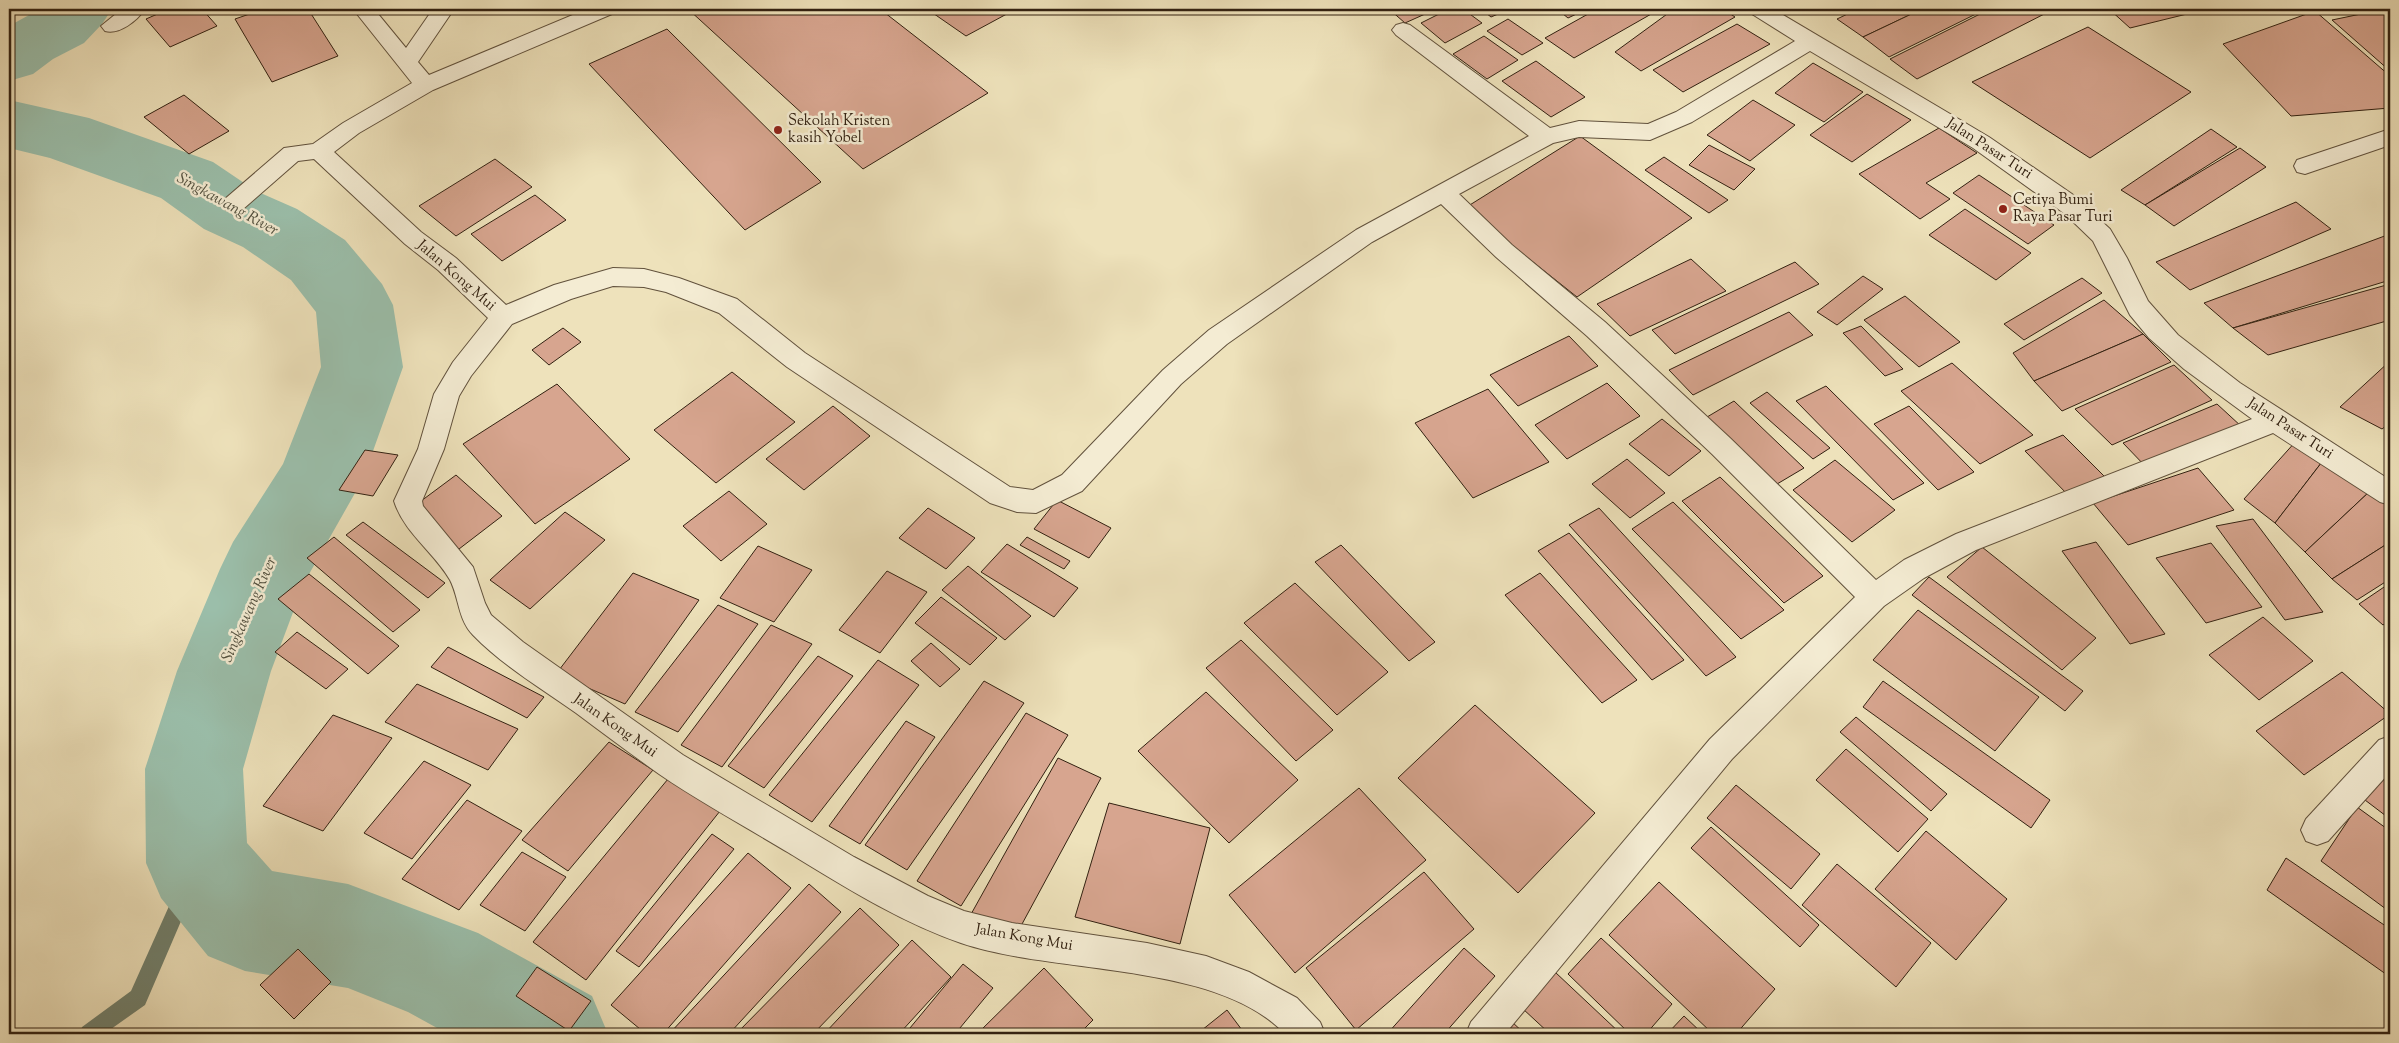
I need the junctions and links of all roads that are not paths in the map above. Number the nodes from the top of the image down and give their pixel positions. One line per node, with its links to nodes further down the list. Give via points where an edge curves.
1 (134, 9): 6 (street)
2 (363, 9): 9 (street)
3 (444, 9): 9 (street)
4 (605, 9): 10 (street)
5 (1767, 10): 8 (street, Jalan Pasar Turi)
6 (112, 26)
7 (1403, 30): 11 (street)
8 (1810, 42): 11 (street, via 1662,128 1650,132 1579,129); 18 (street, Jalan Pasar Turi, via 1975,138 2045,186 2094,226 2112,251 2146,318 2186,359)
9 (407, 62): 10 (street)
10 (425, 85): 13 (street)
11 (1546, 137): 15 (street)
12 (2390, 137): 14 (street)
13 (319, 150): 16 (street, via 292,154); 17 (street, Jalan Kong Mui)
14 (2305, 166)
15 (1443, 192): 17 (street, via 1364,236 1218,337 1172,377 1072,483 1036,502 1017,501 1000,495 796,360 728,306 700,294 644,278 613,277 563,292); 20 (street, via 1714,440)
16 (234, 204)
17 (503, 317): 23 (street, Jalan Kong Mui, via 462,369 447,394 431,449 408,501 411,511 463,576 471,604 482,624 577,699 672,765 843,868 917,907 962,927 1012,939 1094,950 1206,973 1249,989 1285,1010)
18 (2275, 421): 19 (street, Jalan Pasar Turi); 20 (street, via 1966,542 1914,569)
19 (2390, 494)
20 (1874, 598): 24 (street, via 1721,749)
21 (2390, 750): 22 (street)
22 (2318, 830)
23 (1308, 1034)
24 (1483, 1034)

